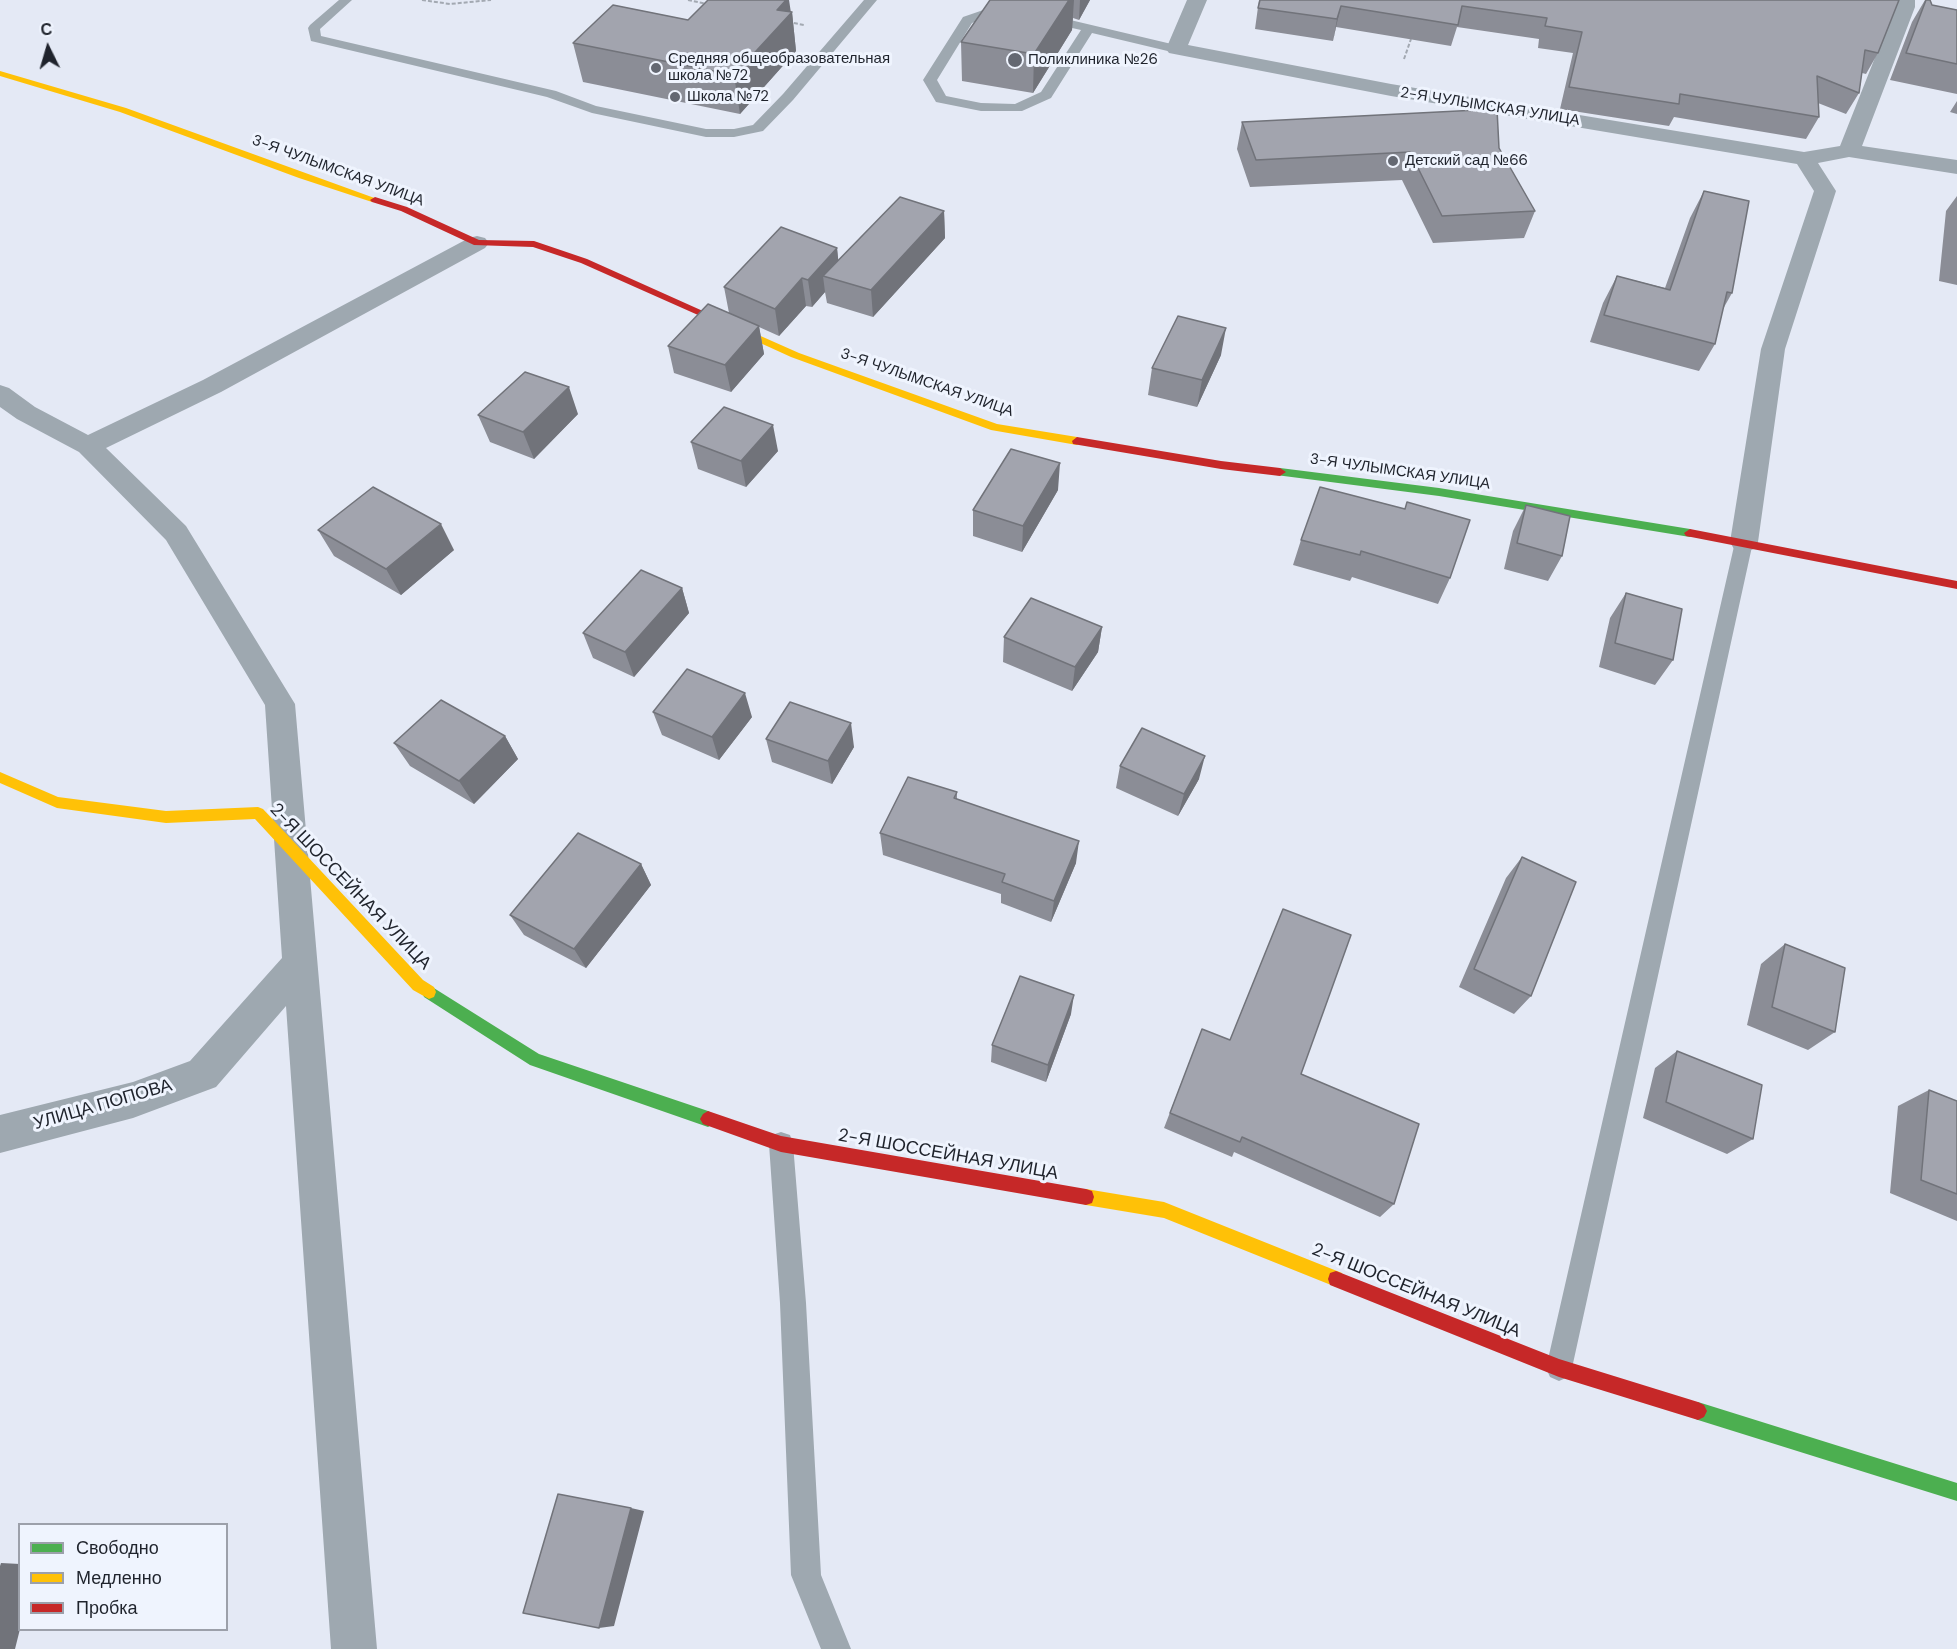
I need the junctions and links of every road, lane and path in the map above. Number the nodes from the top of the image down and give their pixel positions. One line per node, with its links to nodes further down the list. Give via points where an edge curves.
1 (346, 0): 11 (lane, via 315,28 315,38 551,94 592,109 706,133 758,128)
2 (422, 0): 3 (path, via 450,4)
3 (491, 0)
4 (688, 0): 8 (path)
5 (871, 0): 11 (lane)
6 (1197, 0): 12 (street)
7 (1905, 0): 14 (street)
8 (710, 5)
9 (788, 22): 11 (path)
10 (1089, 28): 10 (lane, via 992,11 967,20 930,80 941,99 981,107 1017,108 1046,95); 12 (lane)
11 (843, 34)
12 (1176, 49): 15 (street, 2-Я ЧУЛЫМСКАЯ УЛИЦА, via 1391,90)
13 (0, 74): 17 (street, 3-Я ЧУЛЫМСКАЯ УЛИЦА, via 123,110 404,209)
14 (1849, 151): 15 (street, 2-Я ЧУЛЫМСКАЯ УЛИЦА); 16 (street)
15 (1804, 159): 20 (street, via 1825,191 1773,349)
16 (1957, 167)
17 (477, 243): 19 (street, via 212,386); 20 (street, 3-Я ЧУЛЫМСКАЯ УЛИЦА, via 534,244 584,261 795,355 995,427 1221,465 1439,492)
18 (0, 394): 19 (street, via 26,413)
19 (88, 446): 23 (street, via 176,533 280,704)
20 (1744, 542): 21 (street, 3-Я ЧУЛЫМСКАЯ УЛИЦА); 27 (lane)
21 (1957, 585)
22 (0, 777): 23 (street, 2-Я ШОССЕЙНАЯ УЛИЦА, via 57,802 166,817 258,813)
23 (291, 848): 24 (street); 26 (street, 2-Я ШОССЕЙНАЯ УЛИЦА, via 418,984 535,1060)
24 (300, 964): 25 (street, УЛИЦА ПОПОВА, via 203,1074 132,1100); 29 (street)
25 (0, 1134)
26 (781, 1144): 27 (street, 2-Я ШОССЕЙНАЯ УЛИЦА, via 1164,1210); 30 (lane, via 806,1575)
27 (1559, 1368): 28 (street, 2-Я ШОССЕЙНАЯ УЛИЦА)
28 (1957, 1492)
29 (354, 1649)
30 (836, 1649)

